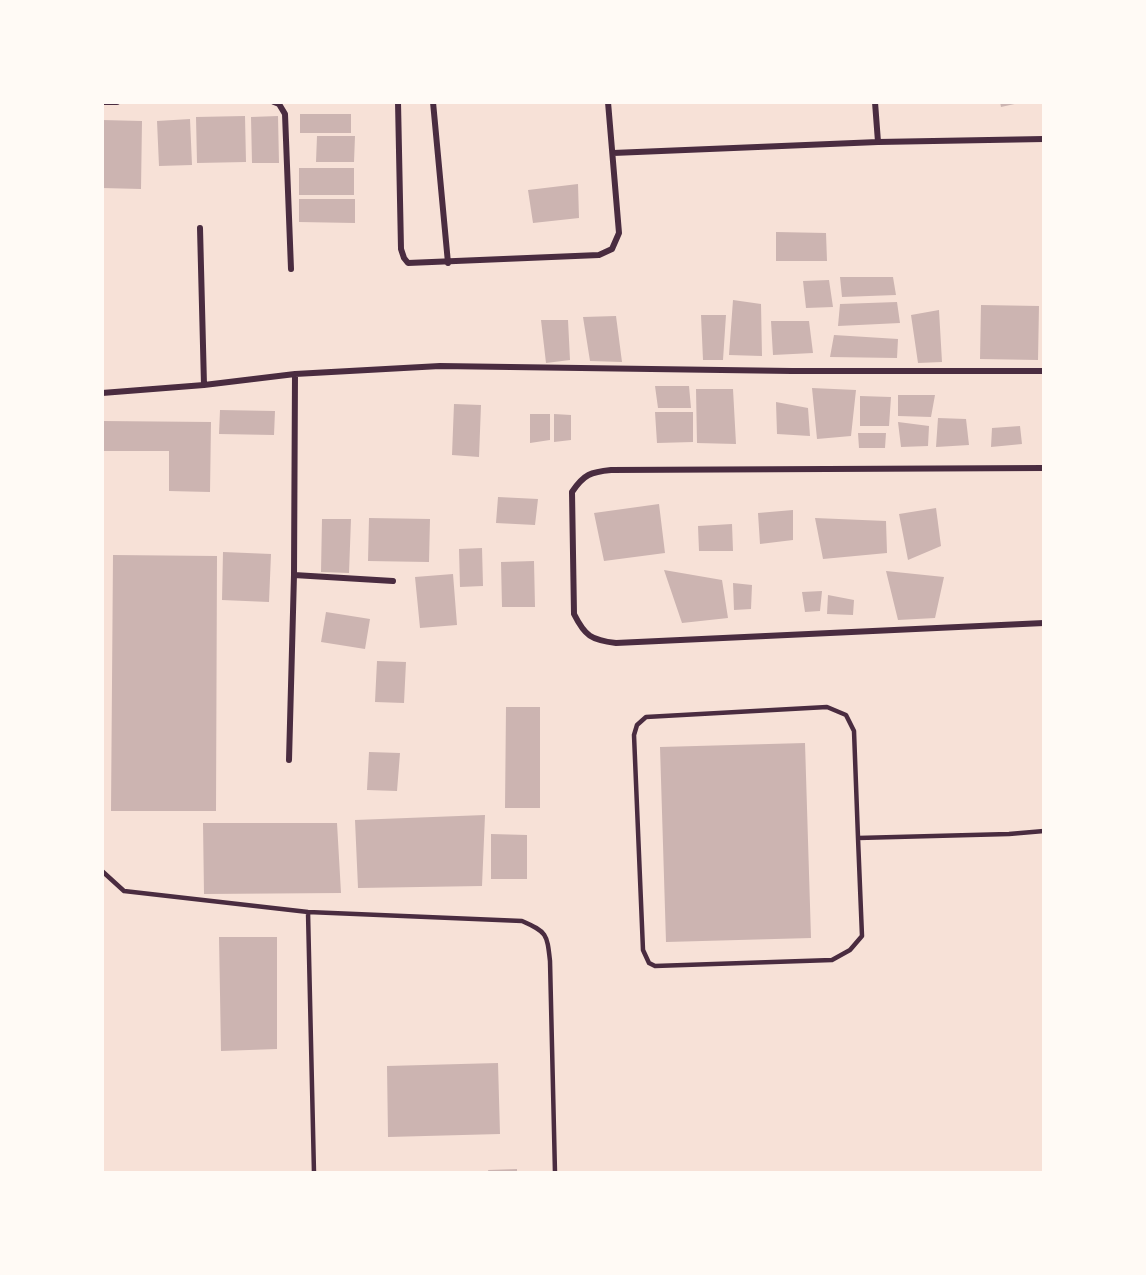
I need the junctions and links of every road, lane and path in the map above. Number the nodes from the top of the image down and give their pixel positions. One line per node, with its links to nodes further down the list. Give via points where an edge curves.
1 (102, 102): 2 (street)
2 (117, 102)
3 (274, 102): 13 (street, via 285,114)
4 (398, 102): 12 (street, via 401,249 408,263)
5 (434, 102): 12 (street)
6 (608, 102): 10 (street)
7 (875, 102): 9 (street)
8 (1044, 139): 9 (street)
9 (878, 141): 10 (street)
10 (613, 153): 12 (street, via 620,233 612,249 599,255)
11 (200, 228): 16 (street)
12 (448, 262)
13 (291, 269)
14 (1044, 370): 15 (street, via 803,371 479,365)
15 (295, 374): 16 (street); 19 (street)
16 (204, 385): 17 (street)
17 (102, 393)
18 (1044, 468): 21 (street, via 611,470 581,479 572,492 574,614 582,631 596,641)
19 (294, 575): 20 (street); 22 (street)
20 (393, 581)
21 (1044, 623)
22 (289, 760)
23 (1044, 831): 24 (lane)
24 (858, 838): 24 (lane, via 862,936 850,950 831,960 655,966 649,963 643,950 634,735 637,725 646,717 827,707 846,715 854,731)
25 (102, 872): 26 (lane, via 124,891)
26 (308, 912): 27 (lane); 28 (lane, via 522,921 541,930 548,941 550,961)
27 (314, 1173)
28 (555, 1173)

